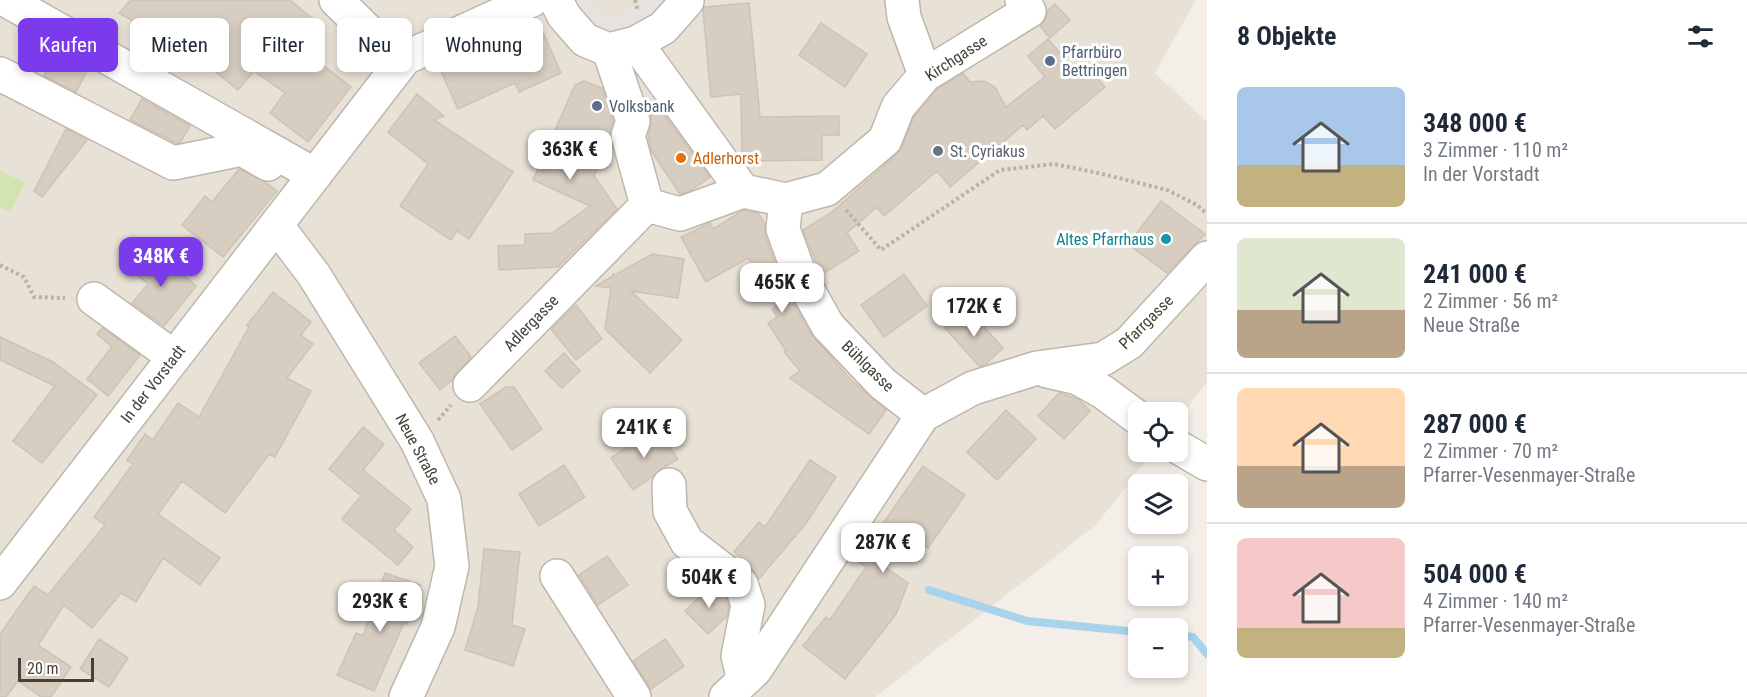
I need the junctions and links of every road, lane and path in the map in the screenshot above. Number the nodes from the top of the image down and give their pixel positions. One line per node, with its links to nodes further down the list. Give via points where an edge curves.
1 (6, 0): 14 (street)
2 (336, 0): 8 (street)
3 (532, 0): 10 (street, In der Vorstadt)
4 (556, 0): 9 (street, via 585,40)
5 (902, 0): 13 (street, via 904,17)
6 (687, 1): 9 (street, via 663,28)
7 (1026, 6): 13 (street, Kirchgasse)
8 (354, 18)
9 (623, 46): 16 (street); 18 (street, via 633,121 628,136)
10 (412, 55)
11 (394, 72): 14 (street, In der Vorstadt)
12 (0, 74): 14 (street, via 173,163 242,149)
13 (925, 75): 15 (street, Kirchgasse, via 898,107 885,140)
14 (311, 180): 20 (street, In der Vorstadt)
15 (827, 189): 17 (street, Kirchgasse); 19 (path, via 881,250 1000,170 1054,164 1167,190)
16 (743, 191): 17 (street); 18 (street, via 680,214)
17 (786, 200): 28 (street, Bühlgasse, via 783,229 800,276 828,326 882,383)
18 (647, 205): 26 (street, Adlergasse)
19 (1207, 214)
20 (277, 226): 24 (street, In der Vorstadt); 29 (street, Neue Straße, via 314,275)
21 (1207, 258): 25 (street, Pfarrgasse, via 1129,343 1103,359)
22 (0, 265): 23 (path, via 24,277 34,297)
23 (94, 299): 24 (street)
24 (174, 357): 34 (street, In der Vorstadt)
25 (1037, 368): 27 (street, via 1078,378); 28 (street, via 973,388)
26 (470, 385): 29 (path)
27 (1128, 411)
28 (923, 415): 35 (street, via 762,660)
29 (417, 441): 36 (street, Neue Straße, via 444,499 452,566 438,627)
30 (1188, 453): 31 (street)
31 (1207, 464)
32 (669, 485): 35 (street, via 670,511 687,542 741,584 748,604)
33 (557, 576): 37 (street)
34 (0, 583)
35 (735, 689)
36 (406, 697)
37 (634, 697)

